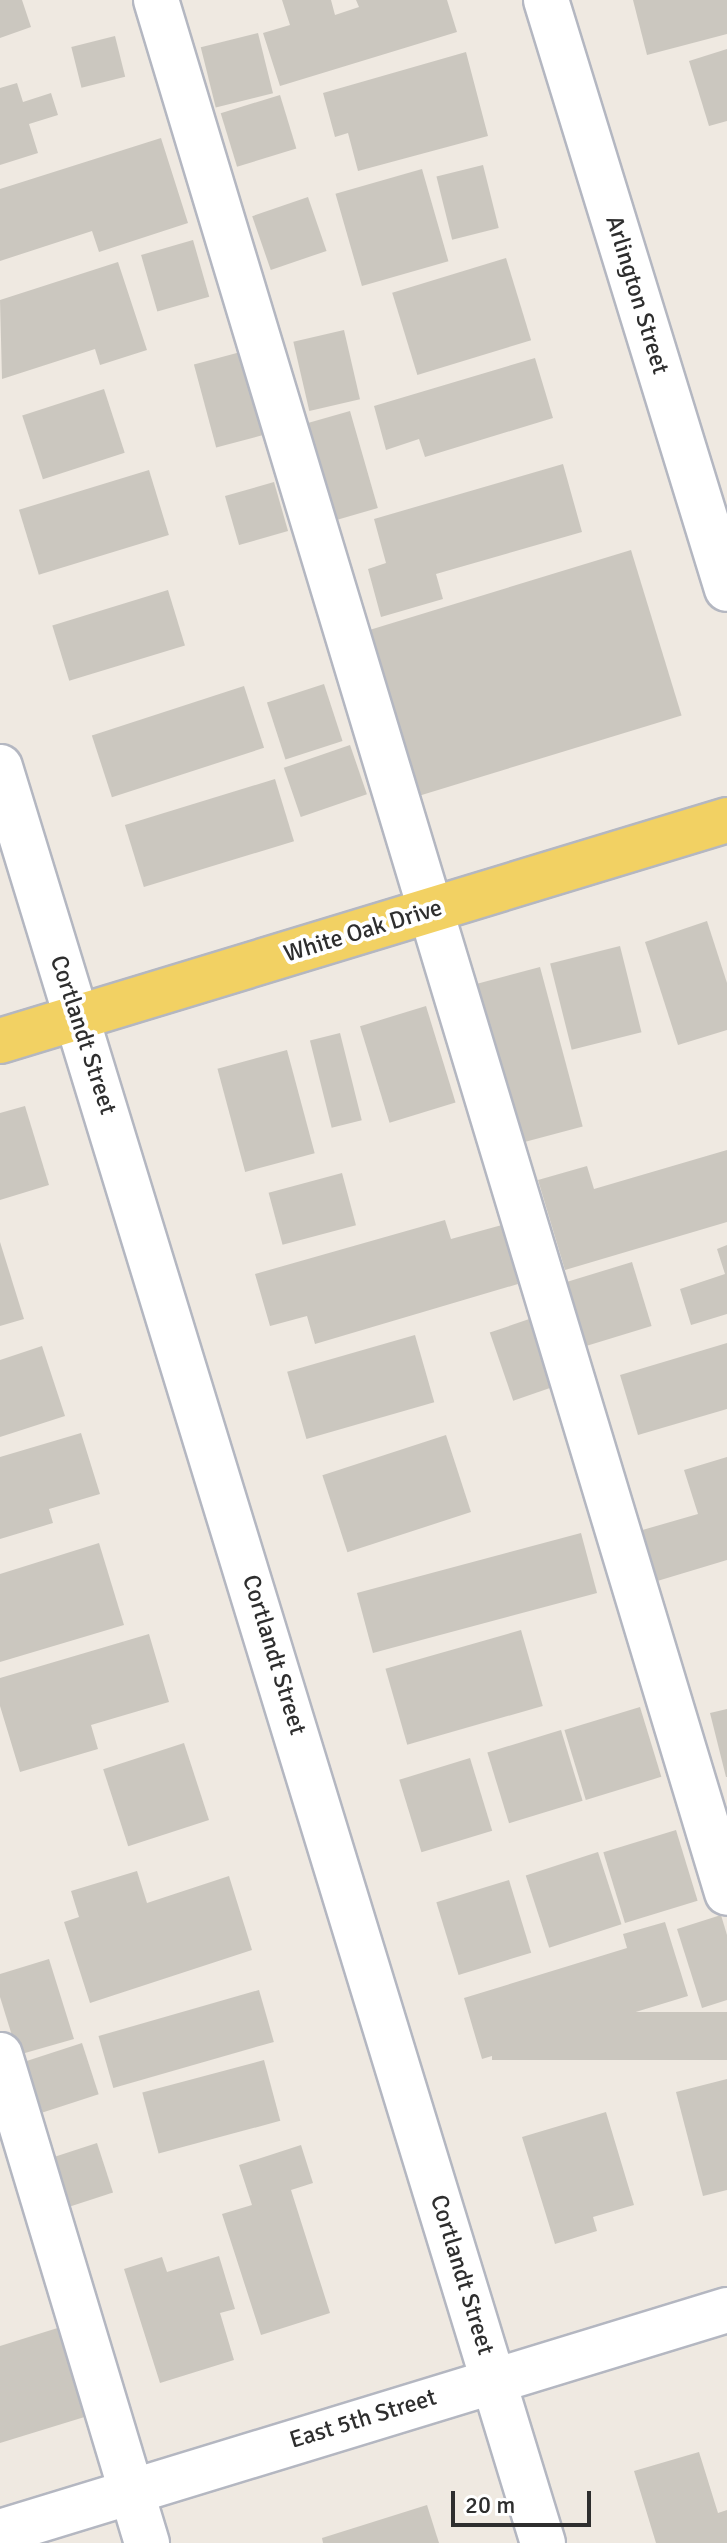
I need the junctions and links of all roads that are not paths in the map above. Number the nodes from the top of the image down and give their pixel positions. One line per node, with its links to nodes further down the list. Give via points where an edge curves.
1 (156, 0): 6 (street)
2 (546, 0): 3 (street, Arlington Street)
3 (727, 589)
4 (0, 767): 7 (street, Cortlandt Street)
5 (727, 820): 6 (main road, White Oak Drive)
6 (431, 910): 7 (main road, White Oak Drive); 9 (street)
7 (78, 1017): 8 (main road, White Oak Drive); 12 (street, Cortlandt Street)
8 (0, 1041)
9 (727, 1893)
10 (0, 2055): 13 (street)
11 (727, 2310): 12 (street, East 5th Street)
12 (493, 2379): 13 (street, East 5th Street); 16 (street, Cortlandt Street)
13 (131, 2489): 14 (street, East 5th Street); 15 (street)
14 (0, 2532)
15 (147, 2543)
16 (543, 2543)

